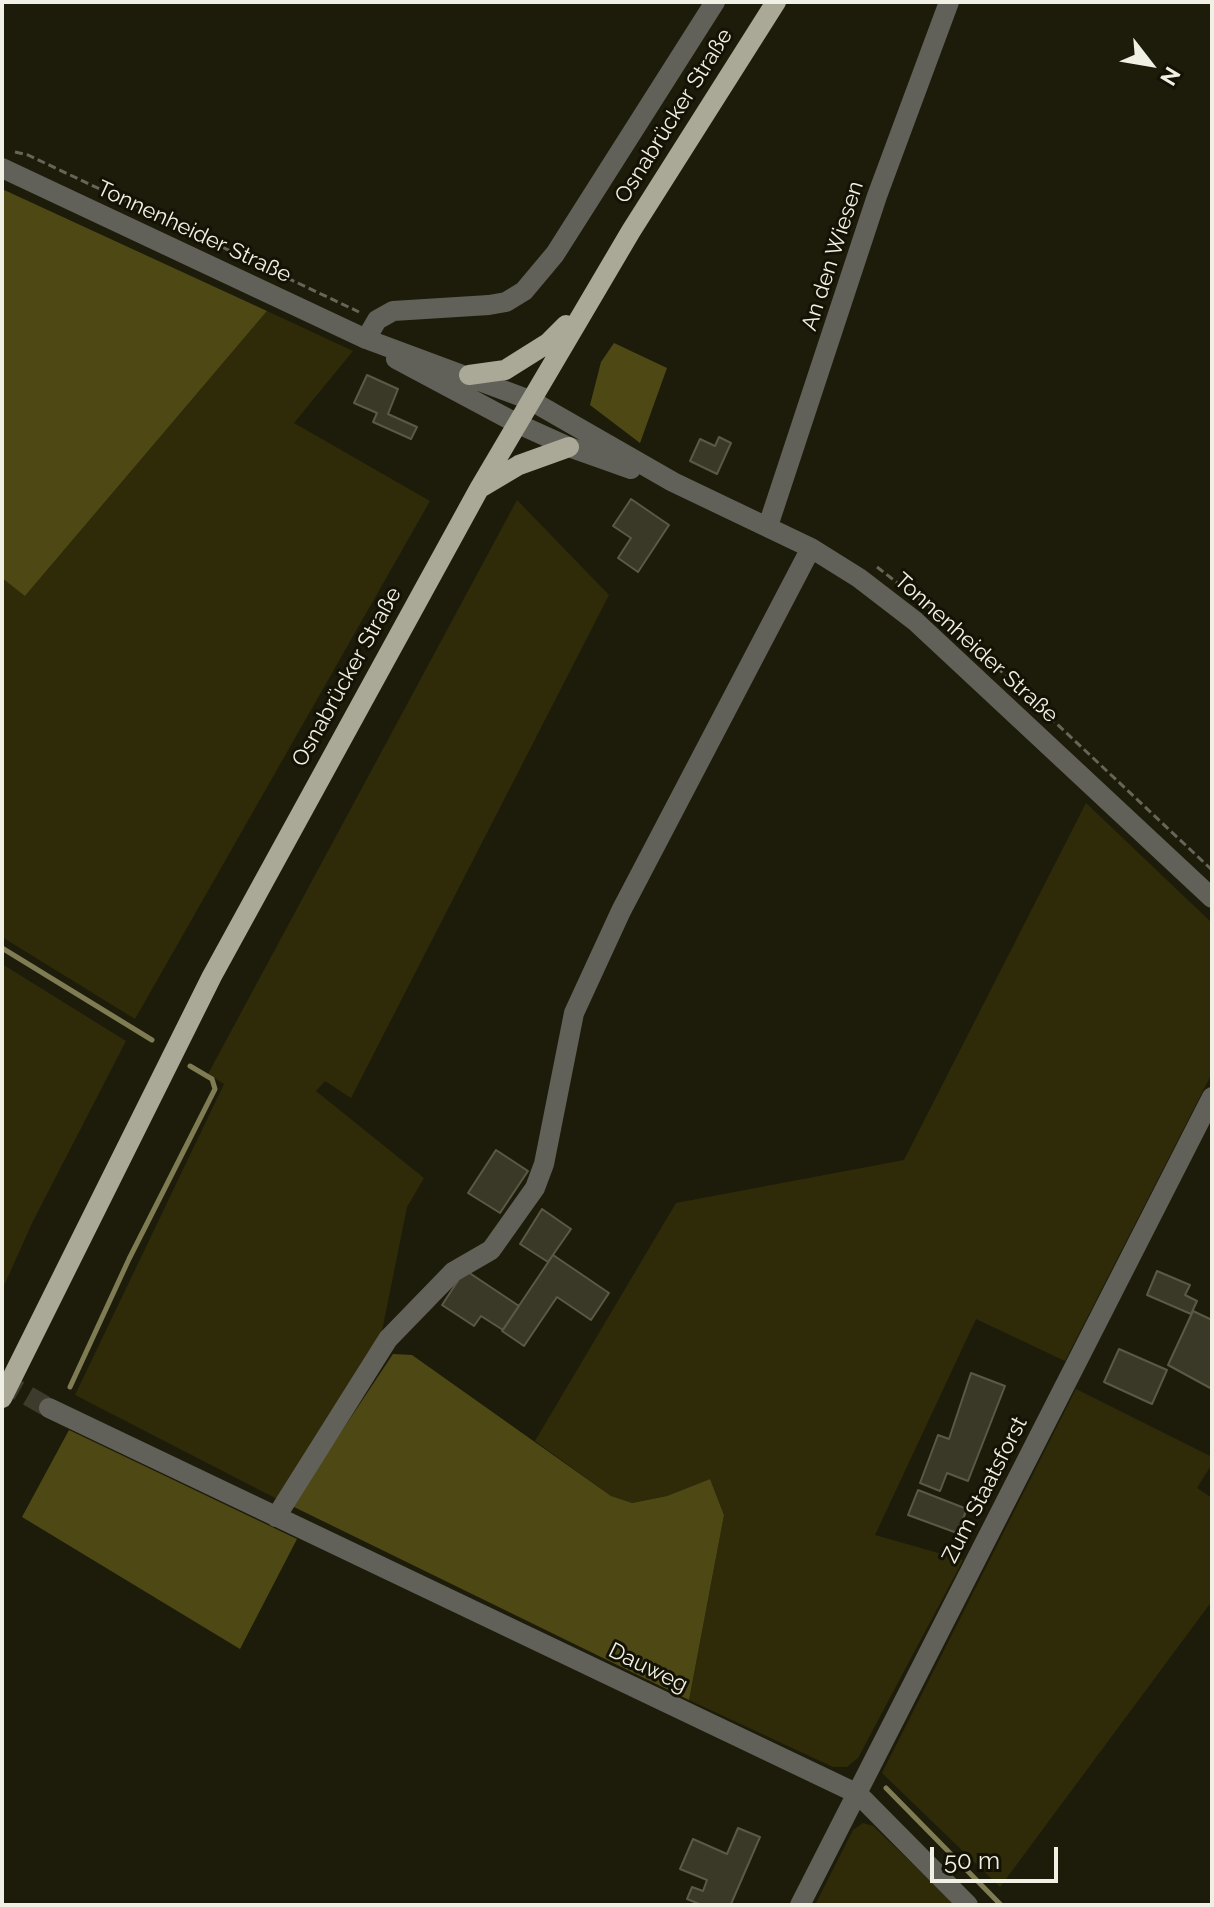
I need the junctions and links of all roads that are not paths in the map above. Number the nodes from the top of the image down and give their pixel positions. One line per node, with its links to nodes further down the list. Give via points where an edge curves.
1 (715, 2): 6 (street, via 555,254 524,291 489,305 406,308 377,320)
2 (776, 2): 5 (main road, Osnabrücker Straße)
3 (949, 2): 13 (street, An den Wiesen, via 877,196)
4 (4, 160): 6 (street, Tonnenheider Straße)
5 (586, 305): 7 (main road, Tonnenheider Straße, via 548,343 505,370); 8 (main road, Osnabrücker Straße)
6 (366, 339): 7 (street, Tonnenheider Straße); 9 (street, Tonnenheider Straße)
7 (469, 375): 8 (street, Tonnenheider Straße)
8 (530, 400): 9 (main road, Osnabrücker Straße); 11 (street, Tonnenheider Straße)
9 (516, 423): 10 (street, Tonnenheider Straße); 12 (main road, Osnabrücker Straße)
10 (569, 447): 11 (street, Tonnenheider Straße); 12 (main road, via 519,465)
11 (673, 482): 13 (street, Tonnenheider Straße)
12 (479, 489): 17 (main road, Osnabrücker Straße, via 219,962)
13 (768, 526): 14 (street, Tonnenheider Straße)
14 (811, 548): 15 (street, Tonnenheider Straße, via 915,621); 19 (street, via 621,911 574,1013 535,1188 491,1250 453,1272 388,1339)
15 (1212, 898)
16 (1212, 1097): 20 (street, Zum Staatsforst)
17 (2, 1398)
18 (49, 1408): 19 (street, Dauweg)
19 (276, 1517): 20 (street, Dauweg)
20 (858, 1794): 21 (street, Zum Staatsforst); 22 (street, Dauweg)
21 (800, 1905)
22 (968, 1905)

